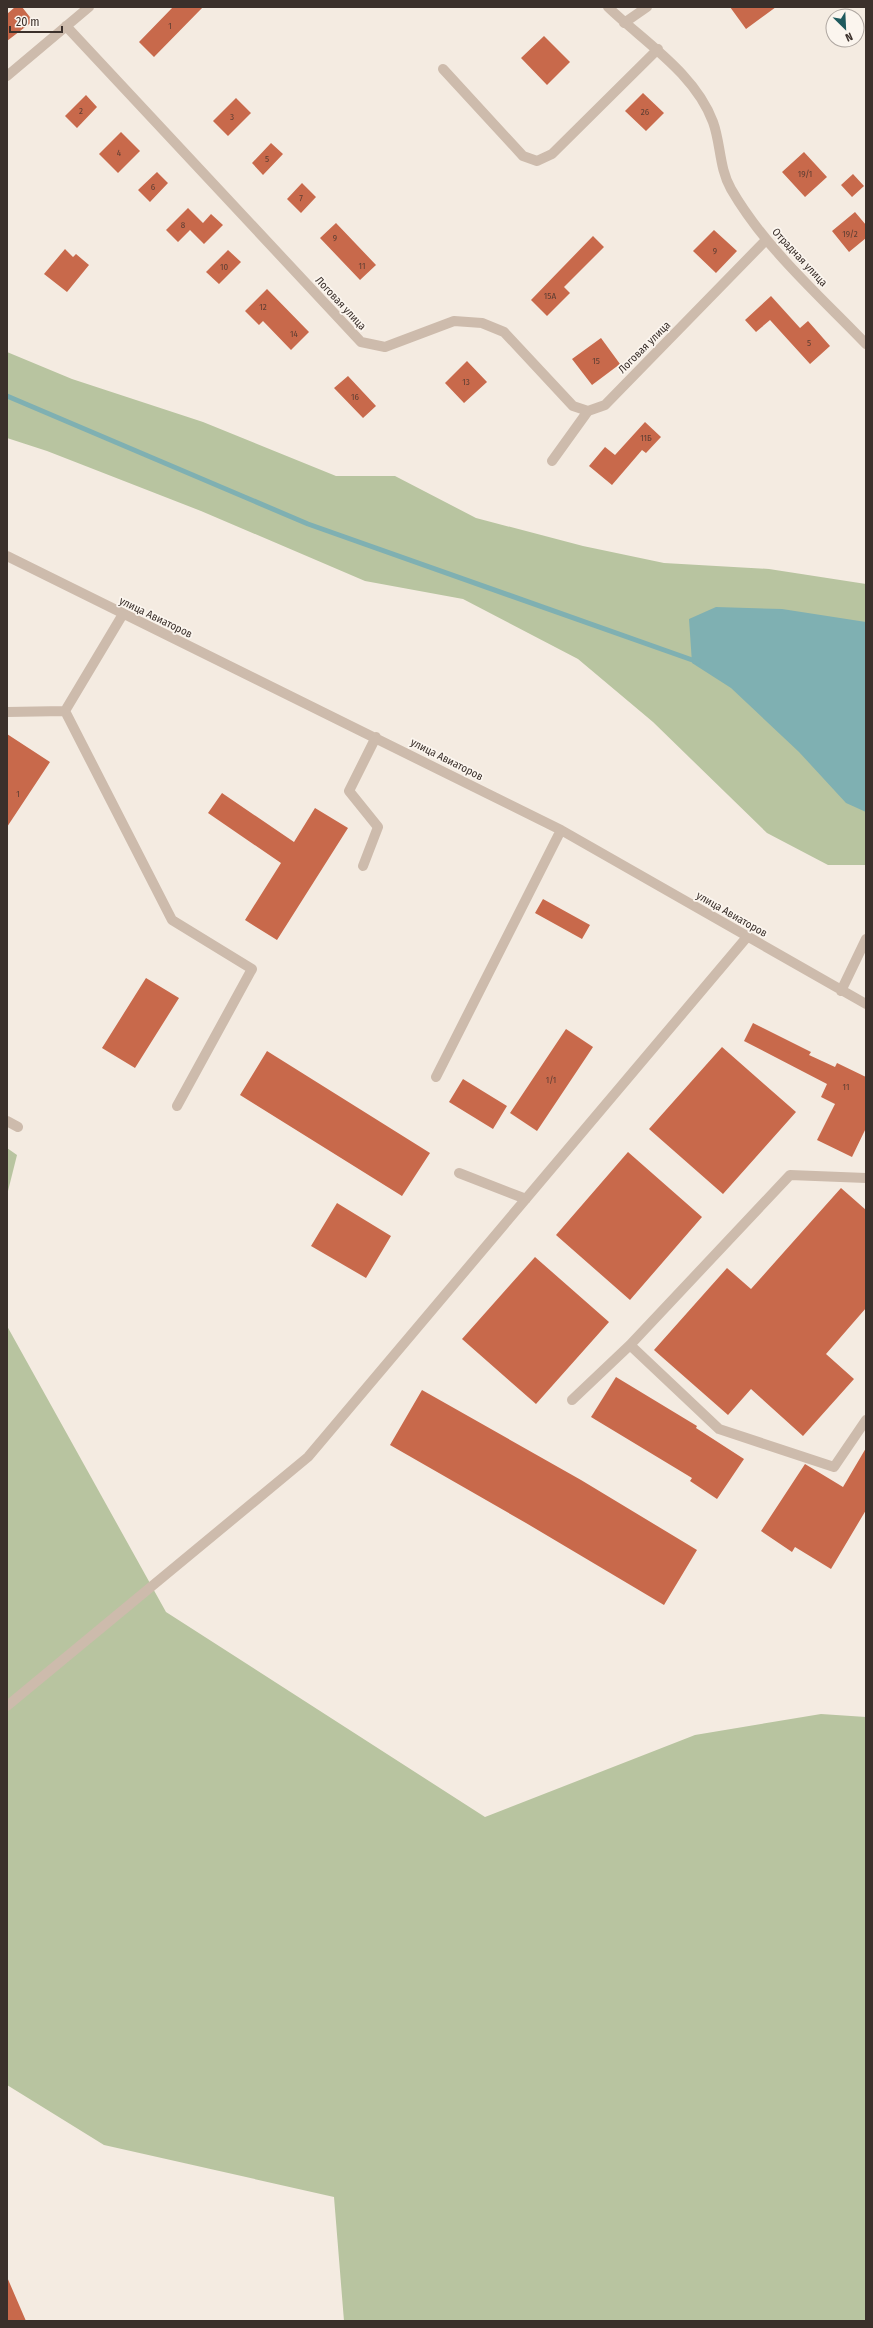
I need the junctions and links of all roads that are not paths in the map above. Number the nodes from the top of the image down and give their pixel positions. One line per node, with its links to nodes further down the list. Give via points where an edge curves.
1 (89, 7): 5 (street)
2 (608, 7): 4 (street, Отрадная улица)
3 (647, 7): 4 (street)
4 (624, 23): 6 (street, Отрадная улица)
5 (66, 26): 8 (street); 11 (street, Логовая улица, via 362,342 385,347 454,321 482,323 504,332 573,406)
6 (658, 49): 7 (street, via 552,154 537,161 523,156); 9 (street, Отрадная улица, via 700,97 713,122 722,167 731,188)
7 (443, 69)
8 (7, 76)
9 (766, 240): 10 (street, Отрадная улица); 11 (street, Логовая улица, via 605,405)
10 (866, 344)
11 (588, 411): 12 (street)
12 (552, 461)
13 (7, 556): 14 (street, улица Авиаторов)
14 (123, 614): 15 (street); 17 (street, улица Авиаторов)
15 (65, 711): 16 (street); 25 (street, via 172,920 252,970)
16 (7, 712)
17 (376, 737): 18 (street, улица Авиаторов); 19 (street, via 349,791 378,827)
18 (561, 830): 20 (street, улица Авиаторов); 24 (street)
19 (363, 866)
20 (747, 937): 22 (street, улица Авиаторов); 30 (street)
21 (866, 940): 22 (street)
22 (841, 991): 23 (street, улица Авиаторов)
23 (866, 1004)
24 (436, 1077)
25 (177, 1106)
26 (7, 1120): 27 (street)
27 (18, 1128)
28 (459, 1173): 30 (street)
29 (866, 1178): 31 (street, via 790,1175)
30 (526, 1199): 34 (street, via 308,1457)
31 (630, 1345): 32 (street); 33 (street, via 719,1429 834,1467)
32 (572, 1400)
33 (866, 1420)
34 (7, 1706)

